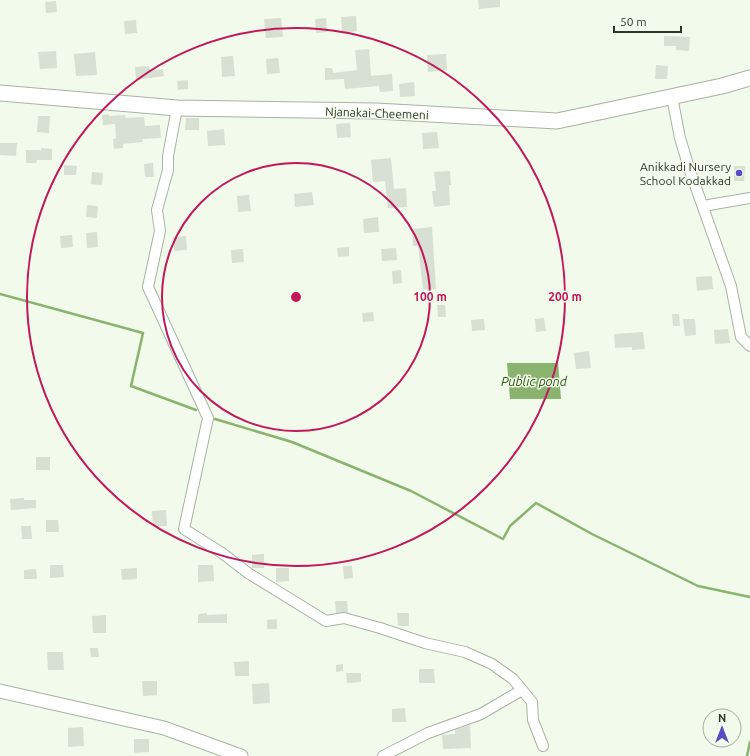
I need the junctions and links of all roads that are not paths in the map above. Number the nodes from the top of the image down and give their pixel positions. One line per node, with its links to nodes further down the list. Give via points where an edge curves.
1 (750, 78): 3 (main road, Njanakai-Cheemeni)
2 (0, 93): 4 (main road, Njanakai-Cheemeni)
3 (672, 97): 4 (main road, Njanakai-Cheemeni, via 557,121 376,111); 6 (street, via 680,138)
4 (177, 108): 8 (street, via 168,156 168,170 157,210 160,231 148,287 208,418 184,529 248,573 326,621 344,618 425,643 465,652 492,664 513,679)
5 (750, 198): 6 (street)
6 (703, 206): 7 (street, via 730,286 741,337)
7 (750, 346)
8 (522, 690): 10 (street, via 532,702 533,720); 12 (street, via 481,714 428,733)
9 (0, 691): 11 (street, via 164,728)
10 (543, 746)
11 (241, 756)
12 (383, 756)

